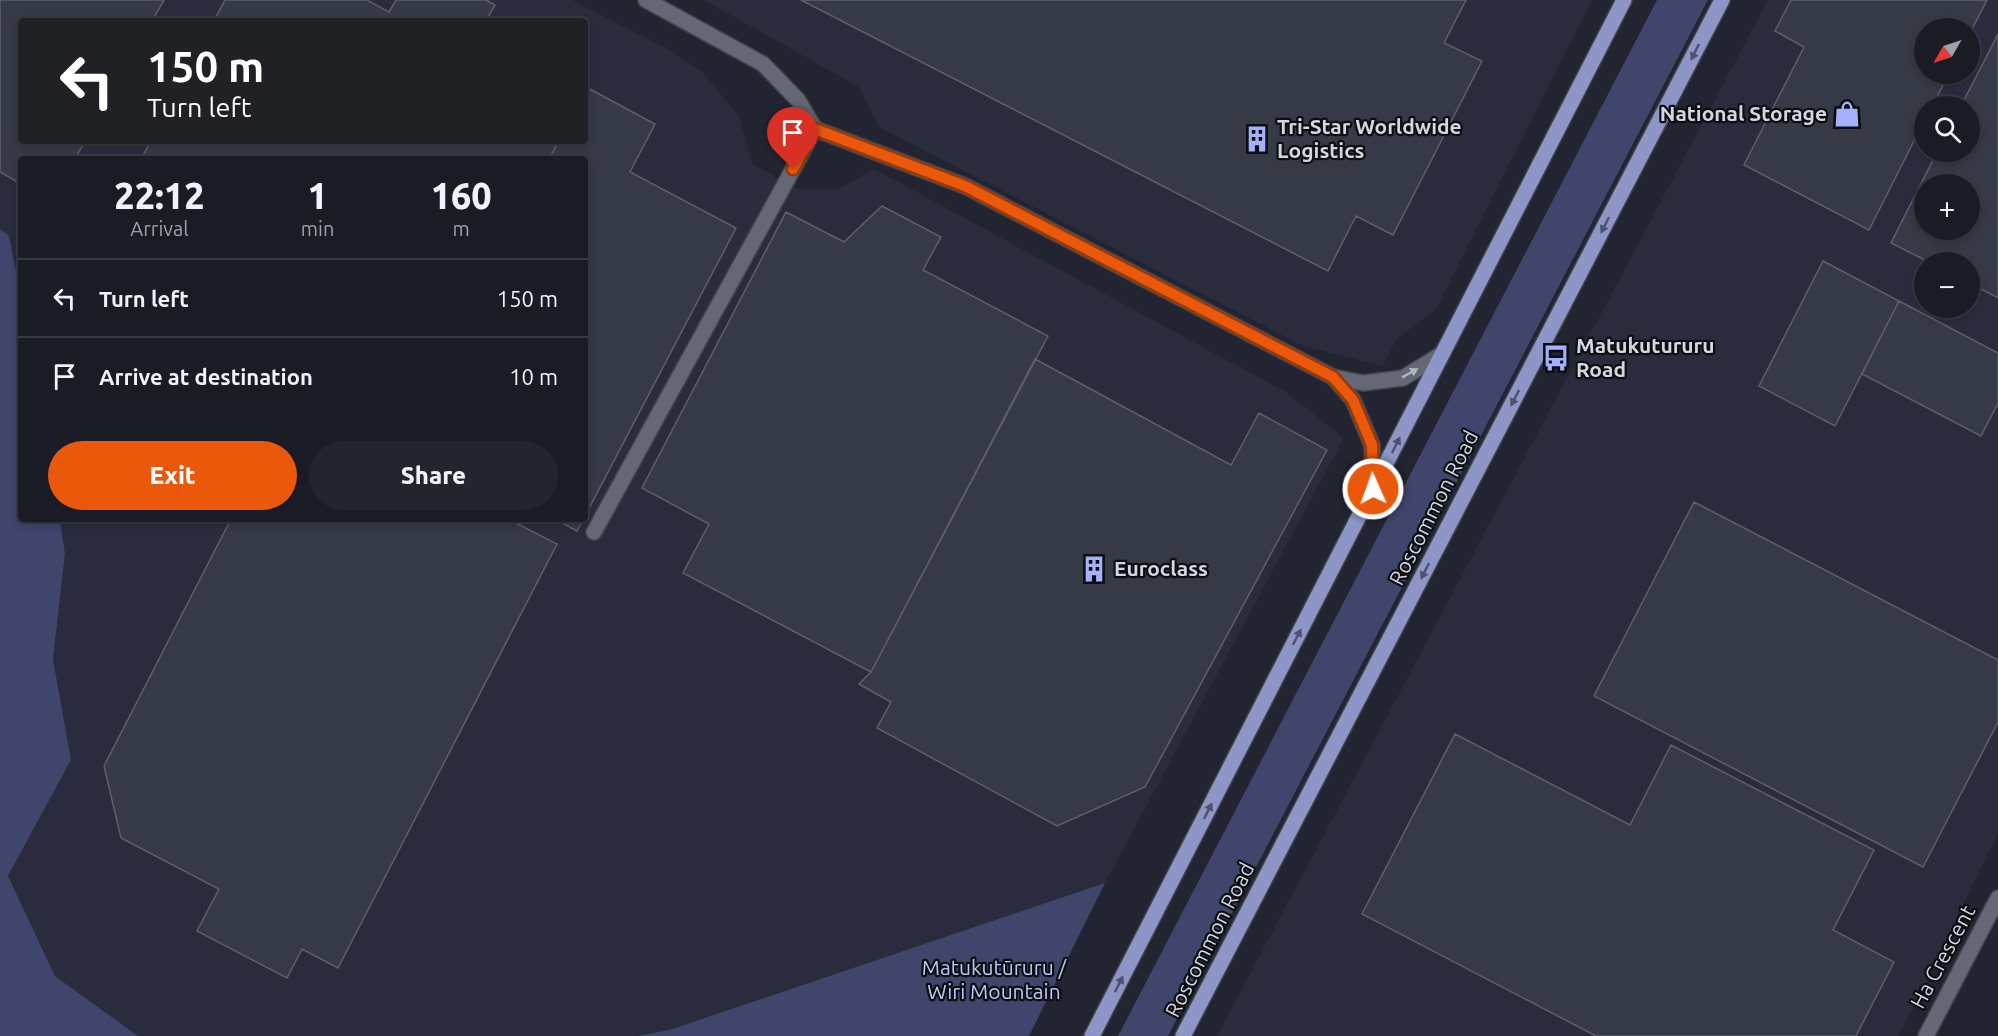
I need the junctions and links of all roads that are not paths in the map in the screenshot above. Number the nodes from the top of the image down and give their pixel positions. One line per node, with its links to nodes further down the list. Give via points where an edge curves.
1 (646, 0): 4 (street, via 763,64 798,100)
2 (1624, 0): 5 (main road)
3 (1722, 0): 11 (main road, Roscommon Road, one-way to 11)
4 (815, 129): 6 (street, via 965,186); 8 (street)
5 (1442, 354): 6 (street, one-way to 5, via 1363,382 1403,378); 7 (main road, one-way to 5)
6 (1333, 377): 7 (street, via 1353,400 1372,445)
7 (1373, 489): 10 (main road, one-way to 7)
8 (594, 532)
9 (1998, 898): 12 (street, Ha Crescent)
10 (1092, 1036)
11 (1183, 1036)
12 (1926, 1036)

